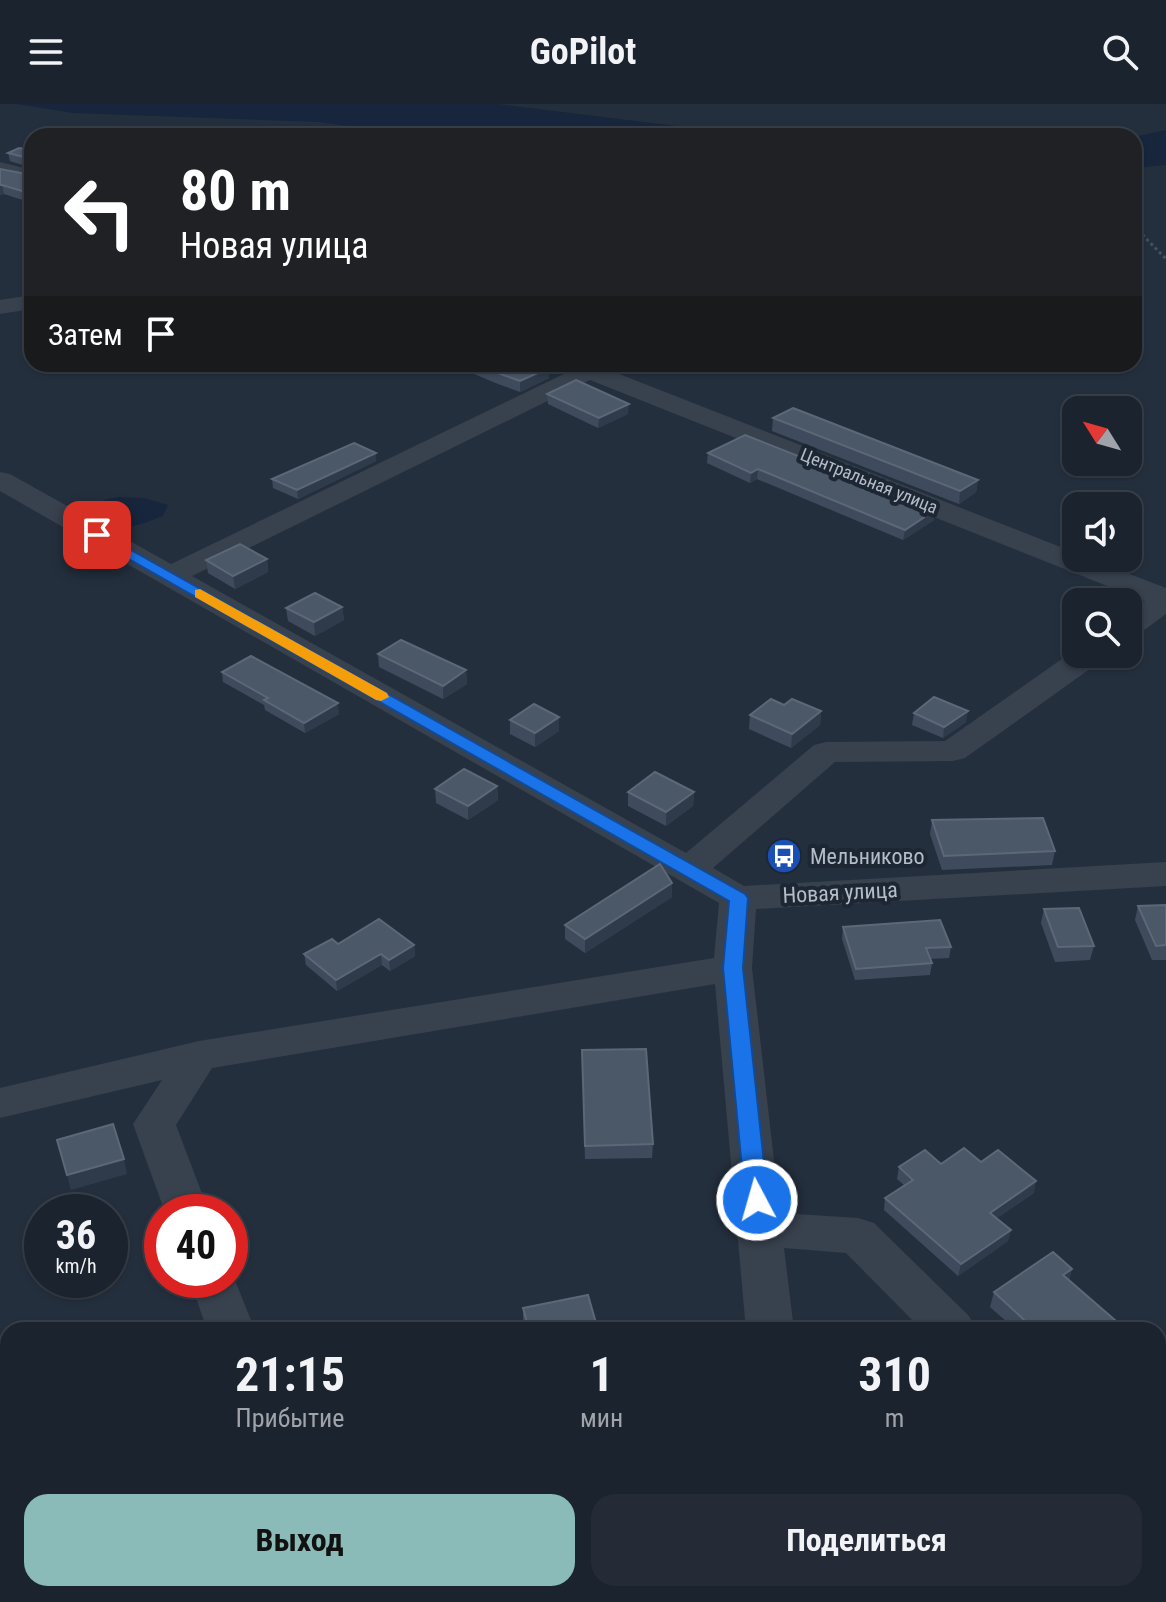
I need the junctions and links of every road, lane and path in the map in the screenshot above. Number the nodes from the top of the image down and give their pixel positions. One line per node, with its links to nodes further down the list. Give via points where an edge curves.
1 (0, 168): 2 (street)
2 (24, 174)
3 (1142, 234): 4 (path)
4 (1166, 259)
5 (24, 303): 6 (street)
6 (0, 307)
7 (576, 372): 10 (street)
8 (603, 372): 11 (street, Центральная улица)
9 (0, 480): 10 (street)
10 (170, 576): 14 (street)
11 (1166, 599): 12 (street)
12 (1142, 617)
13 (1070, 668): 14 (street, via 953,751 826,752)
14 (688, 871): 16 (street)
15 (1166, 874): 16 (street, Новая улица)
16 (738, 898): 17 (street)
17 (733, 968): 18 (street); 21 (street)
18 (199, 1056): 19 (street); 20 (street, via 154,1124)
19 (0, 1103)
20 (180, 1194)
21 (760, 1229): 24 (street); 25 (street, via 858,1236)
22 (219, 1298): 23 (street)
23 (228, 1322)
24 (769, 1322)
25 (944, 1322)

